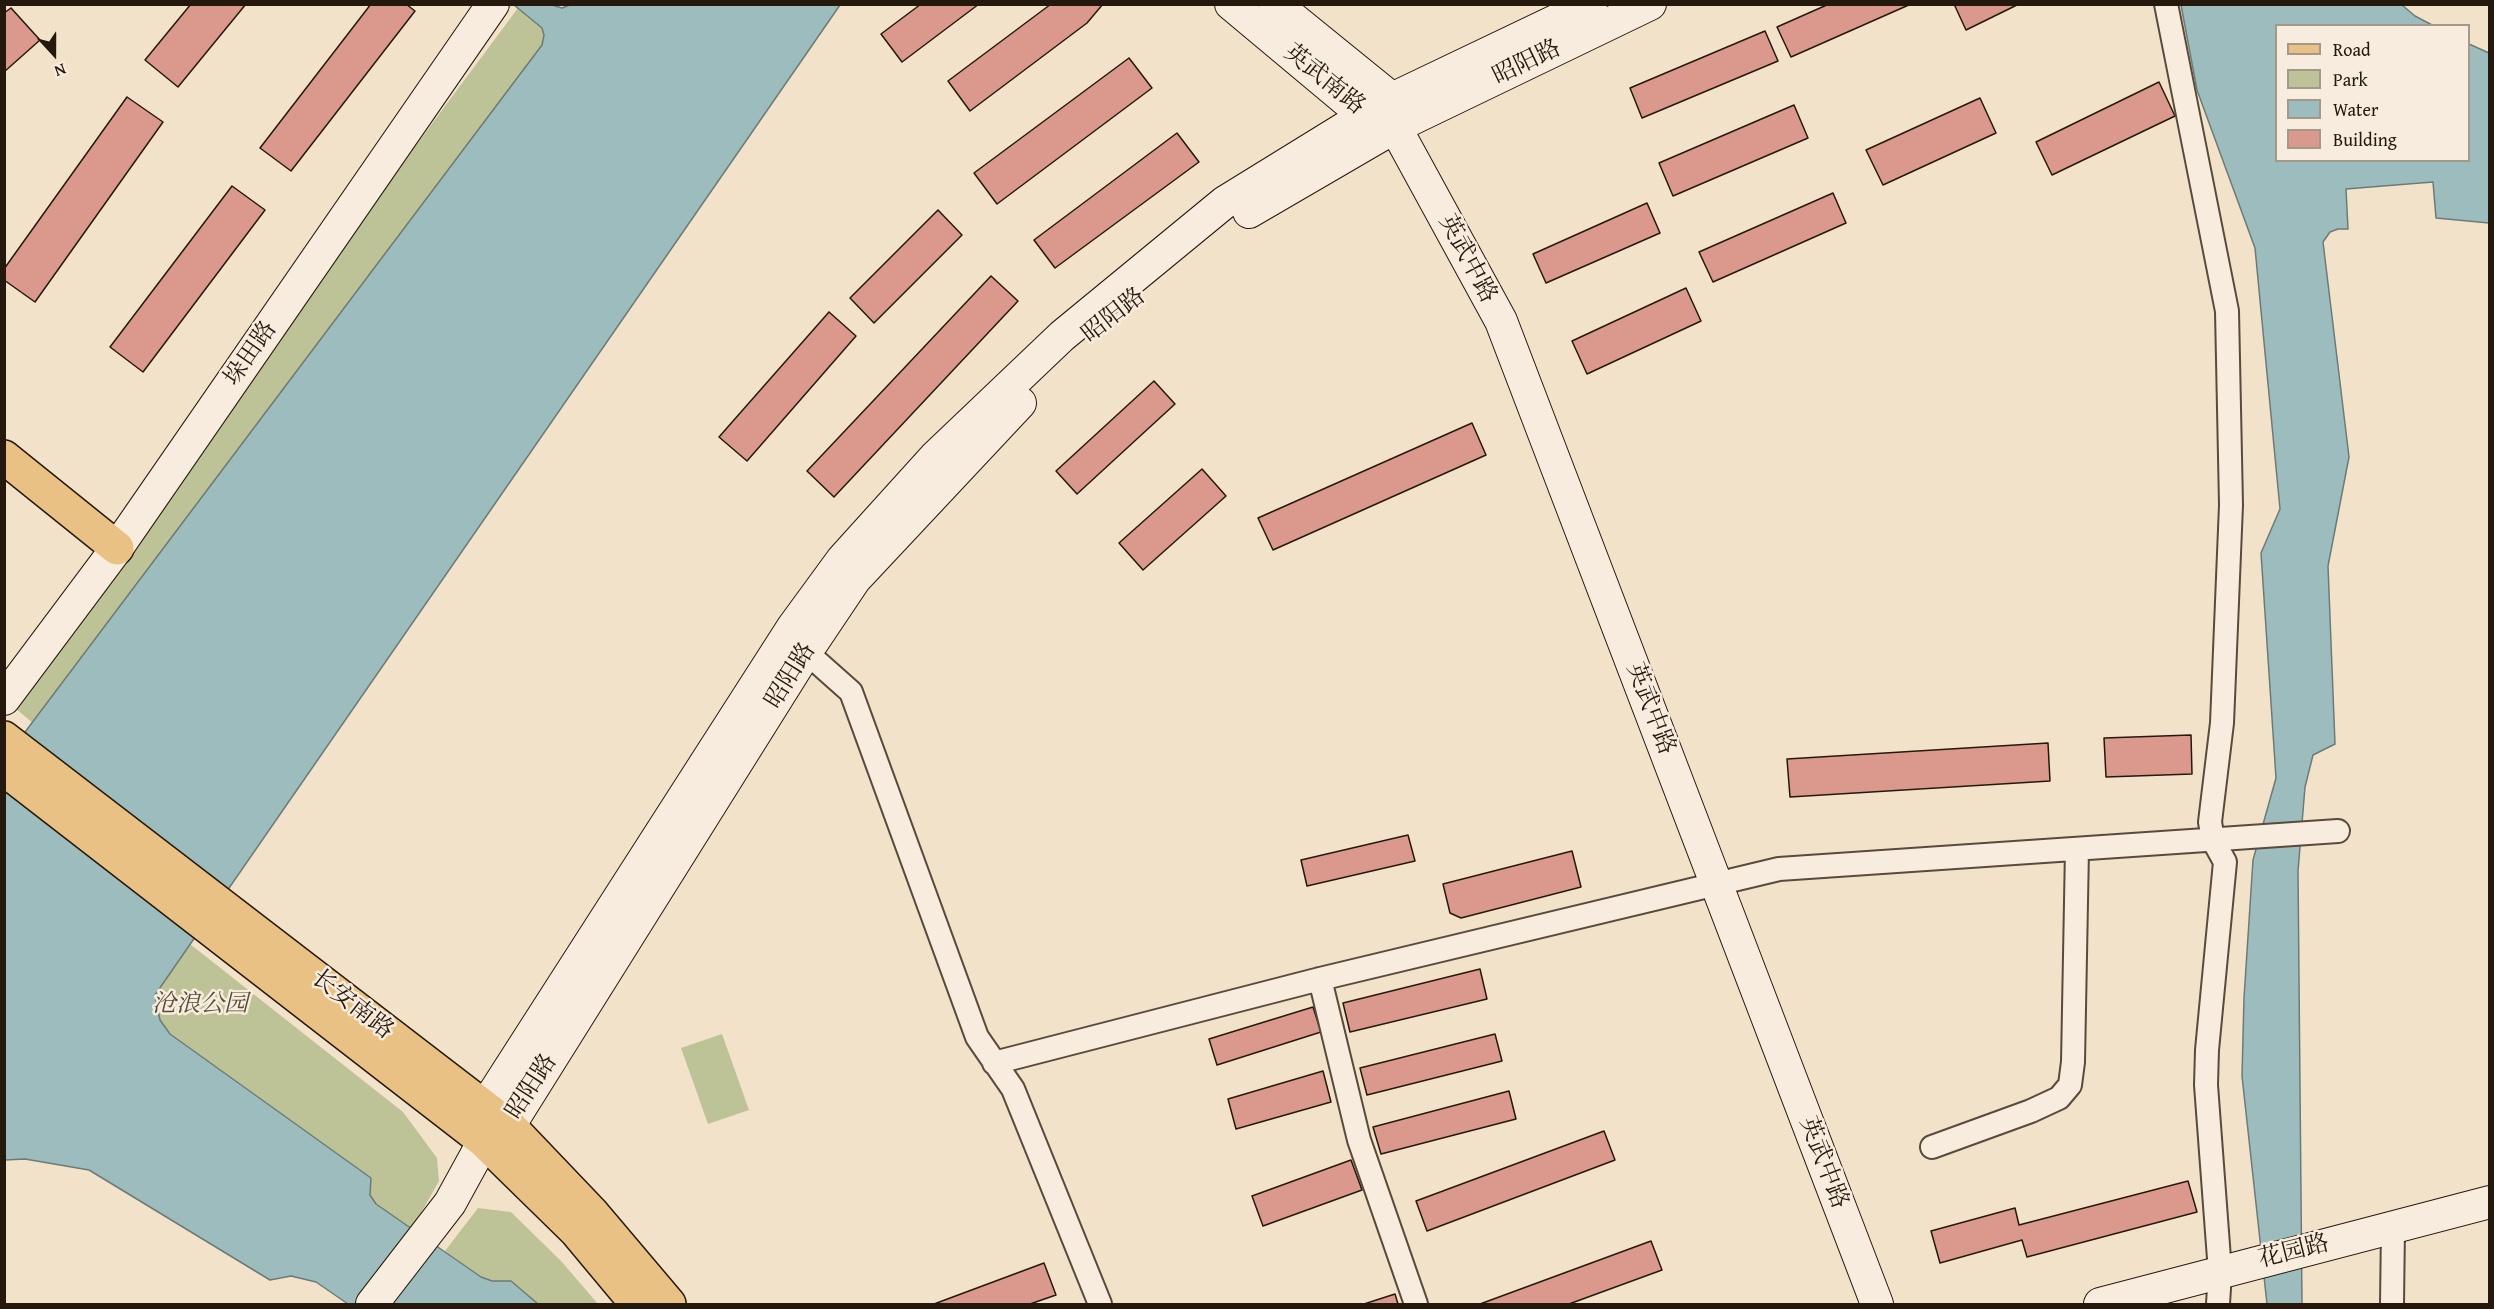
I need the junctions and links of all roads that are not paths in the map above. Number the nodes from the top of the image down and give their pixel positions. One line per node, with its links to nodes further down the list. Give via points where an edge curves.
1 (493, 4): 10 (main road, 垛田路)
2 (1231, 4): 8 (main road, 英武南路)
3 (1275, 4): 7 (main road, 英武南路)
4 (1591, 4): 7 (main road, 昭阳路)
5 (1650, 4): 7 (main road, 昭阳路)
6 (2166, 4): 16 (street, via 2227,311 2231,505 2222,723 2210,822)
7 (1394, 112): 8 (main road, 昭阳路); 11 (main road, 昭阳路, via 1233,221 1070,350 855,579); 18 (main road, 英武中路, via 1501,321)
8 (1365, 116): 22 (main road, 昭阳路, via 1225,202 1062,336 936,456 850,551 793,627)
9 (4, 457): 10 (main road)
10 (117, 548): 12 (main road, 垛田路)
11 (806, 652): 21 (street, via 851,692 977,1037); 22 (main road, 昭阳路)
12 (4, 699)
13 (4, 738): 20 (main road, 长安南路)
14 (4, 769): 20 (main road, 长安南路)
15 (2338, 831): 16 (street)
16 (2219, 839): 17 (street); 26 (street, via 2225,862 2206,1084)
17 (2077, 849): 18 (street, via 1779,870); 23 (street, via 2070,1085 2059,1098 2031,1111)
18 (1717, 885): 19 (street); 32 (main road, 英武中路)
19 (1320, 979): 21 (street); 31 (street, via 1359,1140)
20 (379, 1044): 22 (main road, 长安南路)
21 (994, 1063): 30 (street, via 1012,1089)
22 (493, 1124): 27 (main road, via 450,1203); 28 (main road, 长安南路); 29 (main road, 长安南路, via 592,1213)
23 (1932, 1147)
24 (2490, 1202): 25 (main road, 花园路)
25 (2393, 1227): 26 (main road, 花园路); 35 (street)
26 (2232, 1268): 33 (main road, 花园路); 34 (street)
27 (372, 1305)
28 (637, 1305)
29 (669, 1305)
30 (1100, 1305)
31 (1416, 1305)
32 (1877, 1305)
33 (2100, 1305)
34 (2217, 1305)
35 (2392, 1305)

